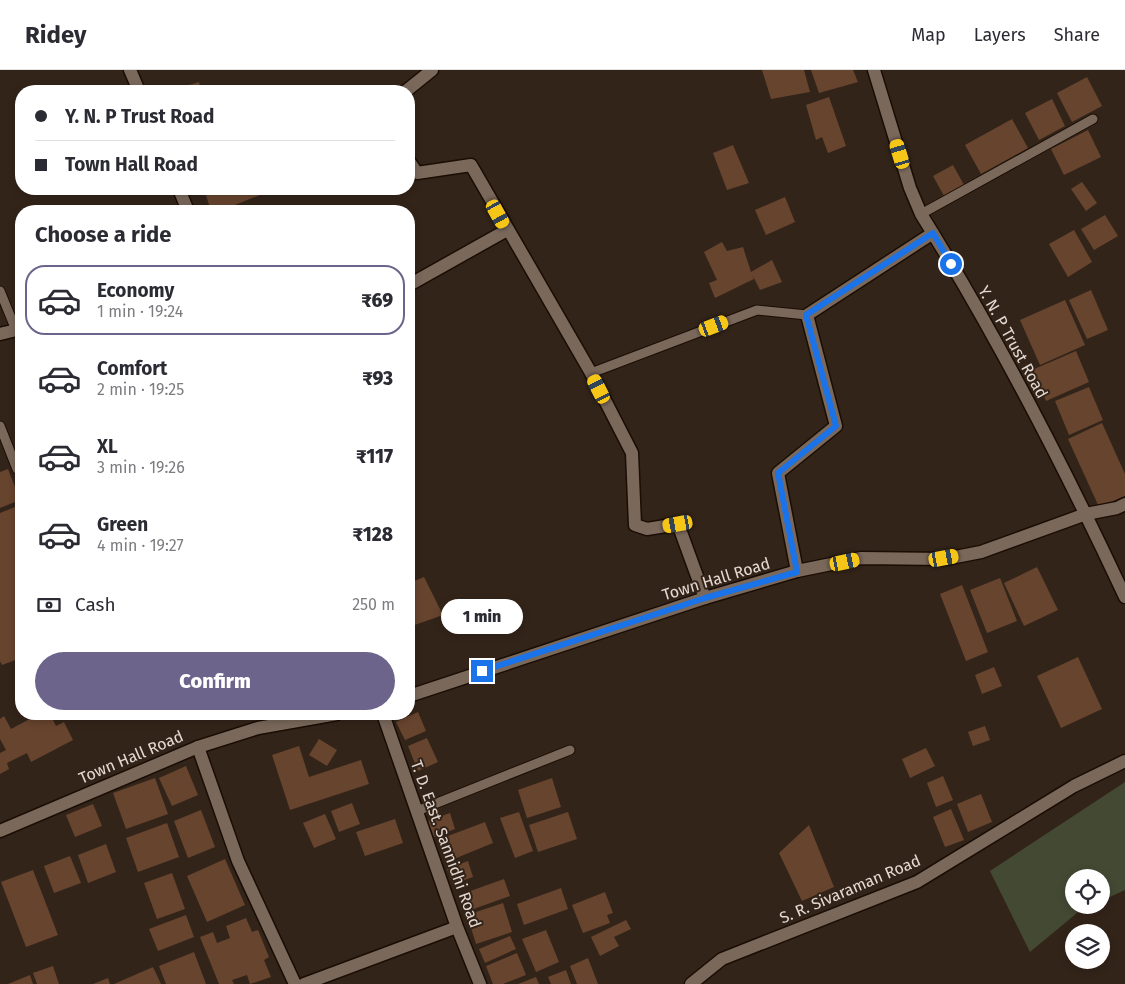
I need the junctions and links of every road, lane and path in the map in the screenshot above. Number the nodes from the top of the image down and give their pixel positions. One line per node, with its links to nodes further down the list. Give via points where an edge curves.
1 (130, 70): 4 (street)
2 (432, 70): 5 (street)
3 (874, 70): 8 (street, Y. N. P Trust Road)
4 (136, 85)
5 (413, 85)
6 (1093, 119): 8 (lane)
7 (415, 171): 9 (street, via 417,174 471,165)
8 (921, 214): 10 (street, Y. N. P Trust Road)
9 (508, 230): 11 (street); 17 (street)
10 (933, 233): 13 (street); 21 (street, Y. N. P Trust Road, via 1006,359)
11 (415, 283)
12 (0, 291): 14 (lane)
13 (806, 315): 17 (lane, via 756,310); 22 (street, via 836,426 778,473)
14 (15, 322)
15 (15, 331): 16 (street)
16 (0, 334)
17 (591, 373): 24 (street, via 632,452 635,526 647,529 678,524)
18 (0, 426): 19 (lane)
19 (15, 464)
20 (1125, 504): 21 (street, Town Hall Road)
21 (1086, 514): 22 (street, Town Hall Road, via 981,552 944,558 861,558); 23 (street, Y. N. P Trust Road)
22 (797, 572): 24 (street, Town Hall Road)
23 (1125, 597)
24 (705, 598): 25 (street, Town Hall Road)
25 (415, 694)
26 (303, 720): 28 (street, Town Hall Road, via 258,728)
27 (385, 720): 31 (street, T. D. East. Sannidhi Road)
28 (198, 747): 32 (street, Town Hall Road); 34 (street, via 238,861)
29 (570, 750): 31 (lane)
30 (1125, 761): 37 (street, S. R. Sivaraman Road, via 1074,786 917,882 722,959)
31 (417, 811): 33 (street, T. D. East. Sannidhi Road)
32 (0, 831)
33 (457, 927): 35 (street); 36 (street, T. D. East. Sannidhi Road)
34 (295, 984)
35 (304, 984)
36 (480, 984)
37 (691, 984)

